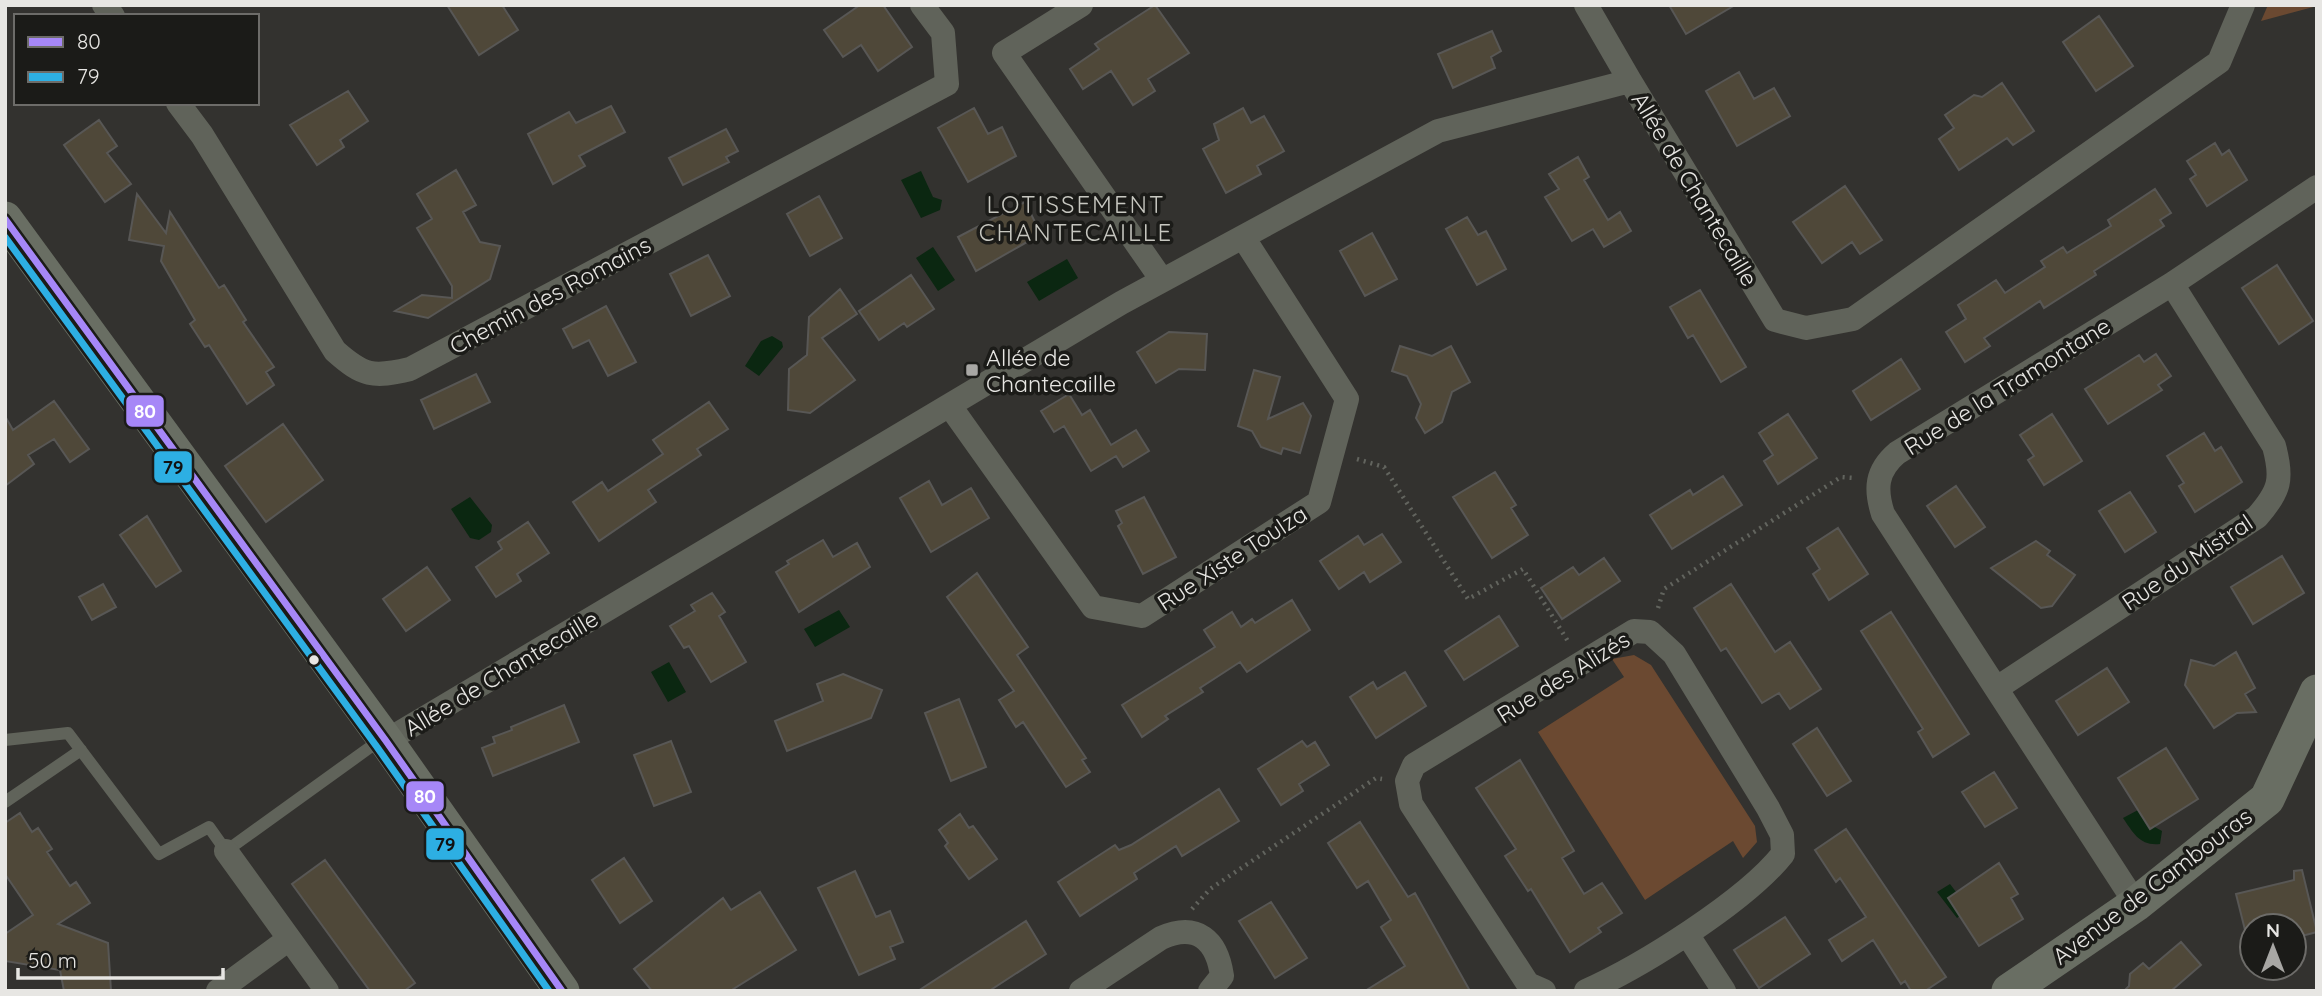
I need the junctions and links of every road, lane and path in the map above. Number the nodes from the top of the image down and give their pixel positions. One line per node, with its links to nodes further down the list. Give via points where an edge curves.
1 (922, 5): 6 (street, Chemin des Romains, via 943,33 947,84 410,369 382,376 357,370 335,351)
2 (1081, 5): 10 (street, via 1004,53)
3 (1586, 5): 5 (street)
4 (2244, 5): 5 (street, Allée de Chantecaille, via 2220,62 1853,319 1806,328 1775,320)
5 (1629, 81): 9 (street, Allée de Chantecaille, via 1438,131)
6 (180, 105)
7 (2317, 187): 11 (street, Rue de la Tramontane)
8 (5, 219): 20 (main road)
9 (1243, 237): 10 (street, Allée de Chantecaille); 13 (street, Rue Xiste Toulza, via 1347,399)
10 (1162, 280): 12 (street, Allée de Chantecaille)
11 (2172, 284): 14 (street, Rue de la Tramontane, via 1897,453); 17 (street, Rue du Mistral, via 2274,446 2281,471 2273,498 2257,517)
12 (950, 407): 13 (street, Rue Xiste Toulza, via 1093,607 1142,616 1319,502); 20 (street, Allée de Chantecaille)
13 (1335, 452): 16 (path, via 1384,467 1468,599 1523,569)
14 (1878, 479): 15 (path, via 1841,477 1664,589); 17 (street, via 1877,497 1883,514)
15 (1650, 632): 16 (street, Rue des Alizés, via 1634,631); 27 (street, Rue des Alizés, via 1674,654 1782,835 1783,854 1770,870)
16 (1582, 665): 22 (street, Rue des Alizés, via 1414,765)
17 (1997, 688): 25 (street)
18 (2317, 692): 25 (main road, Avenue de Cambouras, via 2267,799)
19 (5, 740): 21 (lane, via 68,733)
20 (386, 741): 24 (lane, via 369,748); 31 (main road)
21 (81, 750): 23 (lane); 24 (lane, via 159,854 209,827)
22 (1408, 781): 26 (path, via 1376,778 1210,888); 34 (street, via 1411,804 1447,861 1528,984)
23 (5, 802)
24 (226, 851): 28 (street)
25 (2136, 904): 37 (main road, Avenue de Cambouras)
26 (1171, 933): 32 (street); 33 (street, via 1191,932 1212,943 1222,976)
27 (1687, 933): 35 (street, Rue des Alizés); 36 (street)
28 (289, 939): 29 (street); 30 (street)
29 (218, 991)
30 (327, 991)
31 (562, 991)
32 (1081, 991)
33 (1210, 991)
34 (1544, 991)
35 (1586, 991)
36 (1724, 991)
37 (2009, 991)

